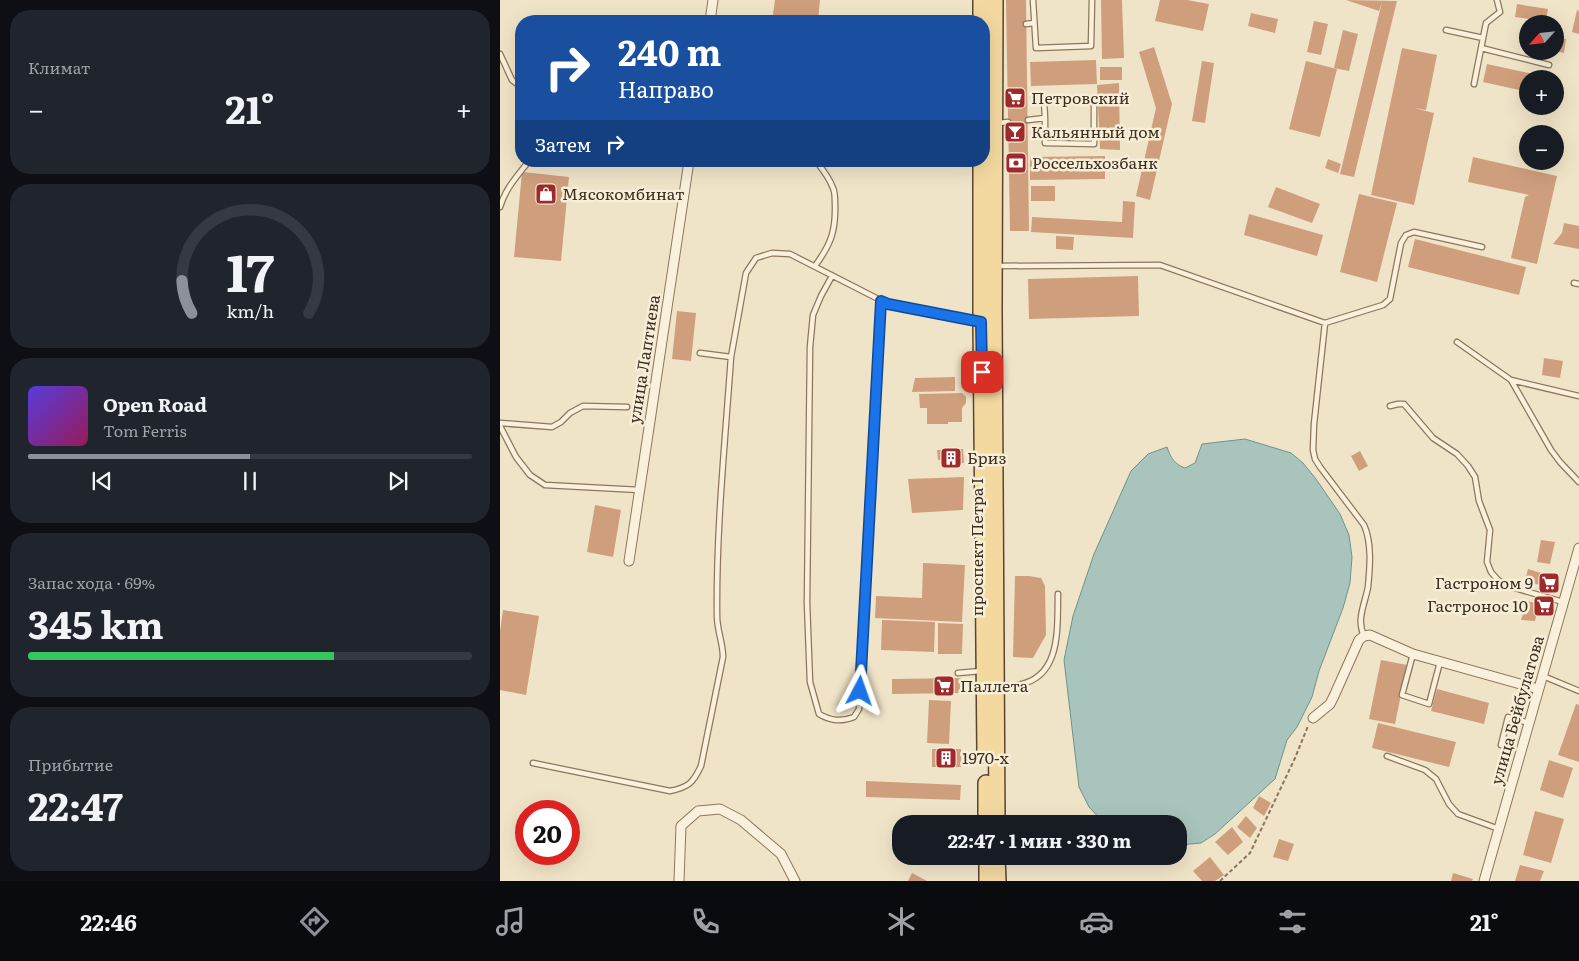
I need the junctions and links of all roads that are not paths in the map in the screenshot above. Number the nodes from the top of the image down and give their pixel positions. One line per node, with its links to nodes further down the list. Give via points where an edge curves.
1 (713, 0): 7 (street)
2 (981, 0): 8 (main road, проспект Петра I)
3 (995, 0): 11 (main road, проспект Петра I)
4 (1033, 0): 9 (lane)
5 (1092, 0): 9 (lane, via 1091,46 1036,48)
6 (1497, 0): 13 (lane, via 1500,12 1486,23)
7 (711, 15)
8 (987, 15)
9 (1034, 22): 10 (lane)
10 (1026, 24)
11 (992, 26): 28 (main road, проспект Петра I, via 1001,123)
12 (1446, 30): 13 (lane)
13 (1483, 38): 14 (lane)
14 (1481, 48): 16 (lane); 18 (lane)
15 (500, 54): 17 (lane)
16 (1549, 65)
17 (515, 82)
18 (1474, 84)
19 (1045, 118): 19 (lane, via 1044,100 1094,99 1094,144 1045,143); 20 (lane)
20 (1028, 120)
21 (524, 167): 25 (lane)
22 (688, 167): 42 (street, улица Лаптиева)
23 (821, 167): 27 (lane, via 834,190 835,213 827,250)
24 (982, 167): 31 (main road, проспект Петра I)
25 (500, 207)
26 (1482, 247): 32 (lane, via 1414,232 1406,235 1390,299)
27 (815, 266): 29 (lane); 35 (lane, via 790,254 772,253 756,258 746,273)
28 (994, 266): 32 (lane, via 1160,264); 53 (main road, проспект Петра I)
29 (832, 276): 30 (lane); 30 (lane, via 813,315 810,347 806,603 810,682 819,714 844,721 854,717 859,709)
30 (881, 301): 31 (lane)
31 (981, 322): 50 (main road, проспект Петра I)
32 (1325, 323): 47 (lane, via 1313,450 1320,467 1368,535 1368,587 1360,622)
33 (1457, 342): 36 (lane)
34 (700, 353): 35 (lane)
35 (730, 357): 60 (lane, via 718,533 717,618 723,657 701,766 695,779 685,788 670,791)
36 (1511, 380): 37 (lane); 41 (lane, via 1551,450)
37 (1579, 396)
38 (1390, 406): 46 (lane, via 1404,404 1433,438 1457,454 1475,477 1479,501 1490,530 1487,562 1498,580)
39 (627, 407): 40 (lane, via 583,406 552,427)
40 (500, 424): 42 (lane, via 516,457 530,475 545,485)
41 (1579, 482)
42 (640, 490): 44 (street, улица Лаптиева)
43 (1579, 548): 46 (street, улица Бейбулатова)
44 (629, 561)
45 (1058, 594): 53 (lane, via 1056,645 1048,666 1038,678 1025,683)
46 (1563, 602): 52 (street, улица Бейбулатова)
47 (1364, 636): 48 (street, via 1370,635); 56 (street, via 1359,640 1330,704)
48 (1412, 654): 49 (street); 49 (lane, via 1402,695 1429,704)
49 (1440, 662): 54 (street)
50 (985, 671): 51 (lane); 61 (main road, проспект Петра I)
51 (958, 673)
52 (1542, 676): 54 (street, улица Бейбулатова); 55 (lane)
53 (995, 686): 62 (main road, проспект Петра I)
54 (1538, 689): 57 (street, улица Бейбулатова)
55 (1579, 690)
56 (1313, 718)
57 (1529, 723): 58 (lane, via 1508,717); 63 (street, улица Бейбулатова)
58 (1501, 745)
59 (1387, 756): 63 (lane, via 1425,770 1436,778 1458,814)
60 (533, 763)
61 (986, 815)
62 (997, 815)
63 (1499, 829): 70 (street, улица Бейбулатова)
64 (987, 865): 68 (main road)
65 (997, 865): 69 (main road)
66 (679, 881): 67 (street, via 681,826 698,811 720,809 741,820 781,854)
67 (795, 881)
68 (987, 881)
69 (998, 881)
70 (1484, 881)

